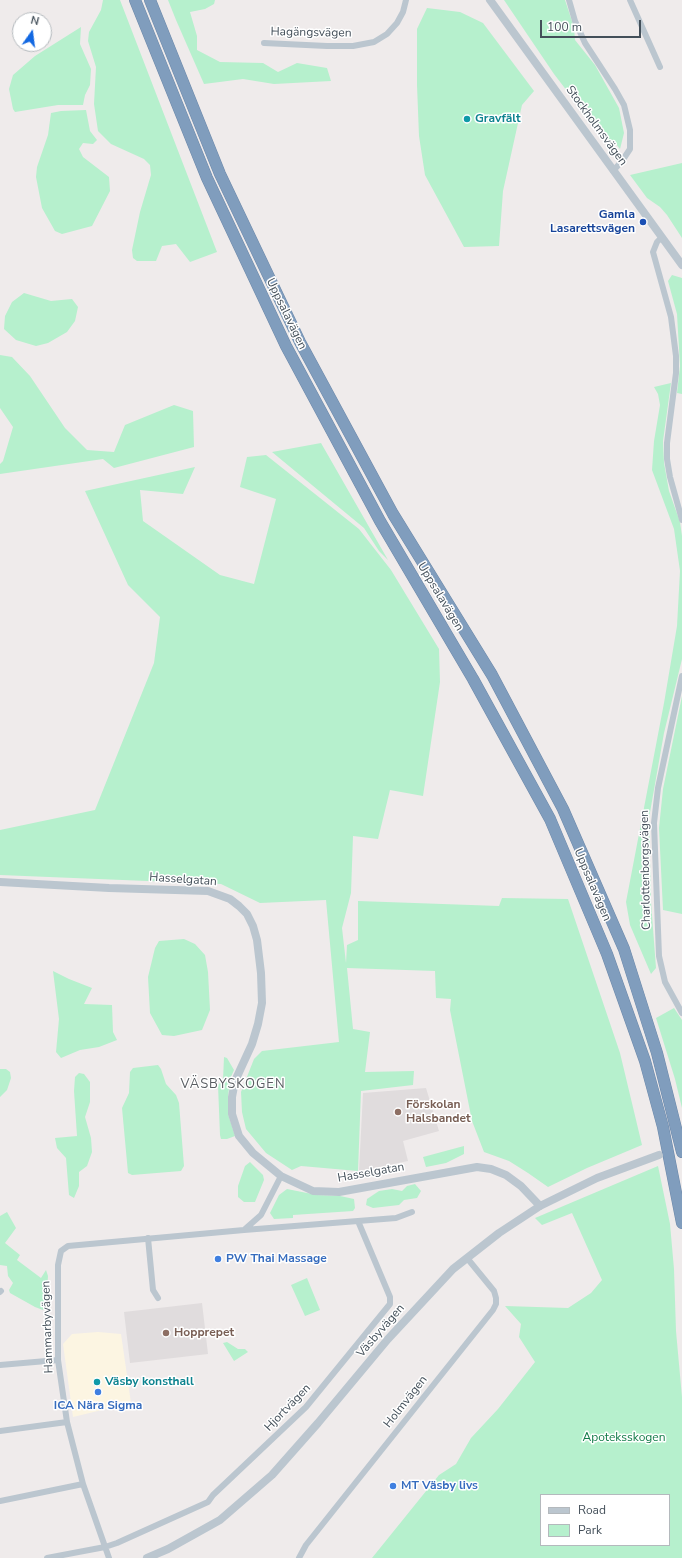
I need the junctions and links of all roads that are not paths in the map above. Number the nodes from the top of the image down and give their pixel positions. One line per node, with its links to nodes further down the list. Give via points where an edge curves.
1 (136, 0): 22 (highway, Uppsalavägen, via 207,178 286,346 380,521 473,679 550,819 607,954 645,1061 663,1127)
2 (150, 0): 16 (highway, Uppsalavägen, via 220,174 300,342 393,514 492,675 563,809 624,949 657,1053)
3 (406, 0): 7 (street, Hagängsvägen, via 397,23 387,34 374,42 353,46)
4 (490, 0): 9 (street, Stockholmsvägen)
5 (569, 0): 9 (street, via 575,22 585,43 624,105 630,130 630,149)
6 (630, 0): 8 (street)
7 (264, 43)
8 (660, 67)
9 (613, 171): 10 (street, Stockholmsvägen)
10 (662, 237): 11 (street, Stockholmsvägen); 12 (street, via 653,252 671,317 676,356 667,459)
11 (682, 265)
12 (682, 520)
13 (682, 676): 15 (street, Charlottenborgsvägen, via 658,788 654,823 659,956 665,982)
14 (0, 882): 18 (street, Hasselgatan, via 208,891 225,896 247,914 257,940 262,1003 252,1044 235,1081 232,1114 240,1136 253,1152)
15 (682, 1013)
16 (682, 1152)
17 (659, 1155): 19 (street, Väsbyvägen, via 597,1178)
18 (281, 1176): 19 (street, Hasselgatan, via 313,1190 339,1192 477,1167 506,1175); 23 (street, via 261,1215)
19 (540, 1206): 25 (street, Väsbyvägen)
20 (412, 1212): 21 (street, Hammarbyvägen, via 396,1218)
21 (358, 1222): 23 (street, Hammarbyvägen); 33 (street, Hjortvägen, via 390,1297 387,1310 306,1407 208,1502)
22 (682, 1223)
23 (244, 1230): 24 (street, Hammarbyvägen)
24 (148, 1238): 26 (street, via 153,1290); 27 (street, Hammarbyvägen, via 68,1246 62,1251 58,1265)
25 (467, 1258): 36 (street, Väsbyvägen, via 453,1269 388,1339 272,1475 220,1520); 37 (street, Holmvägen, via 494,1291 496,1304 493,1310 306,1545)
26 (158, 1298)
27 (58, 1360): 28 (street); 29 (street, Hammarbyvägen)
28 (0, 1365)
29 (67, 1422): 30 (street); 31 (street, Hammarbyvägen)
30 (0, 1431)
31 (83, 1484): 32 (street); 33 (street, Hammarbyvägen)
32 (0, 1502)
33 (105, 1547): 34 (street, Hjortvägen); 35 (street, Hammarbyvägen)
34 (47, 1558)
35 (109, 1558)
36 (148, 1558)
37 (299, 1558)

